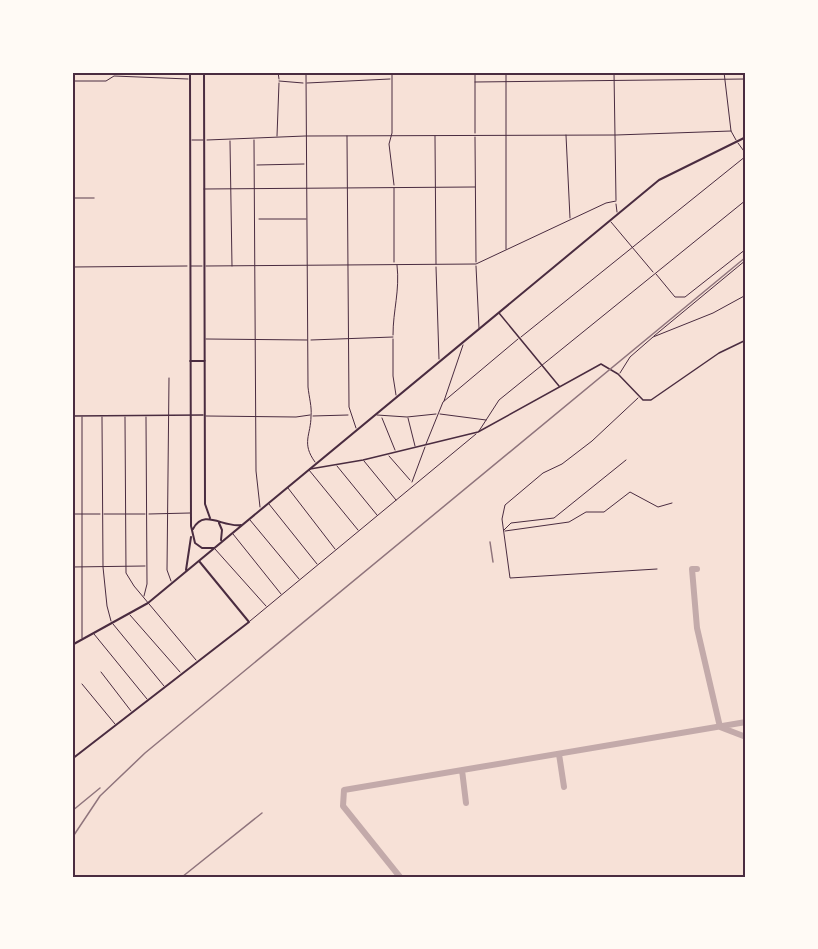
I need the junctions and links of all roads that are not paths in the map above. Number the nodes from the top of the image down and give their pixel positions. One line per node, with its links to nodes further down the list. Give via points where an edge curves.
1 (190, 72): 10 (main road)
2 (204, 72): 34 (main road)
3 (278, 72): 15 (street)
4 (306, 72): 19 (street)
5 (392, 72): 11 (street)
6 (475, 72): 18 (street)
7 (506, 72): 16 (street)
8 (614, 72): 17 (street)
9 (724, 72): 12 (street)
10 (190, 79): 14 (street, via 114,76 106,81); 33 (main road)
11 (392, 79): 19 (street); 29 (street)
12 (724, 79): 13 (street); 17 (street); 20 (street)
13 (746, 79)
14 (72, 81)
15 (279, 81): 19 (street); 28 (street)
16 (506, 81): 17 (street); 18 (street); 24 (street)
17 (614, 81): 25 (street)
18 (475, 82): 23 (street)
19 (306, 83): 26 (street)
20 (731, 131): 25 (street); 35 (street)
21 (566, 134): 24 (street); 25 (street); 52 (street)
22 (435, 135): 23 (street); 29 (street); 40 (street)
23 (474, 135): 24 (street); 43 (street)
24 (507, 135): 56 (street)
25 (616, 135): 48 (street)
26 (305, 136): 27 (street); 28 (street); 37 (street)
27 (347, 136): 29 (street); 42 (street)
28 (277, 137): 32 (street)
29 (391, 137): 39 (street)
30 (746, 137): 35 (main road)
31 (230, 139): 32 (street); 34 (street); 44 (street)
32 (254, 139): 38 (street)
33 (190, 140): 34 (street); 64 (main road)
34 (204, 140): 46 (main road)
35 (736, 141): 36 (street); 49 (main road, via 666,175)
36 (746, 155): 54 (street)
37 (305, 164): 38 (street); 41 (street)
38 (255, 165): 45 (street)
39 (394, 186): 40 (street); 42 (street); 59 (street)
40 (435, 186): 43 (street); 63 (street)
41 (306, 187): 42 (street); 45 (street); 51 (street)
42 (348, 187): 58 (street)
43 (475, 187): 60 (street)
44 (231, 188): 45 (street); 46 (street); 66 (street)
45 (256, 188): 50 (street)
46 (204, 189): 65 (main road)
47 (746, 200): 69 (street)
48 (616, 201): 49 (street); 52 (street)
49 (617, 214): 53 (main road)
50 (257, 219): 51 (street); 67 (street)
51 (306, 219): 61 (street)
52 (570, 220): 56 (street)
53 (610, 220): 54 (street); 71 (main road)
54 (632, 248): 69 (street); 77 (street)
55 (746, 249): 69 (street, via 691,294 679,299)
56 (506, 251): 60 (street)
57 (746, 260): 74 (street)
58 (348, 264): 59 (street); 61 (street); 76 (street)
59 (394, 264): 62 (street)
60 (476, 264): 63 (street); 72 (street)
61 (308, 265): 67 (street); 79 (street)
62 (397, 265): 63 (street); 73 (street, via 399,297 393,316)
63 (435, 265): 84 (street)
64 (190, 266): 65 (street); 68 (street); 82 (main road)
65 (204, 266): 66 (street); 75 (main road)
66 (231, 266): 67 (street)
67 (255, 266): 78 (street)
68 (72, 267)
69 (655, 273): 85 (street)
70 (746, 295): 74 (street)
71 (499, 312): 72 (main road); 77 (street)
72 (478, 329): 81 (main road)
73 (393, 337): 76 (street); 90 (street)
74 (653, 337): 86 (street)
75 (204, 339): 78 (street); 83 (main road)
76 (349, 339): 79 (street); 95 (street)
77 (519, 339): 85 (street); 91 (street)
78 (256, 340): 79 (street); 99 (street)
79 (309, 340): 94 (street)
80 (746, 340): 89 (street, via 719,353 651,400)
81 (463, 341): 84 (main road); 91 (street)
82 (190, 361): 83 (main road); 105 (main road)
83 (205, 361): 93 (main road)
84 (439, 361): 90 (main road)
85 (542, 367): 88 (street); 107 (street, via 499,400)
86 (618, 374): 88 (street, via 601,364); 89 (street)
87 (169, 378): 104 (street)
88 (559, 386): 109 (street)
89 (639, 396): 138 (street, via 592,441 511,500 502,513)
90 (396, 397): 96 (main road)
91 (443, 402): 92 (street)
92 (438, 414): 106 (street); 107 (street); 110 (street)
93 (204, 415): 99 (street); 105 (street); 134 (main road, via 205,504)
94 (312, 415): 95 (street); 99 (street); 116 (street, via 307,433 308,453)
95 (350, 415): 108 (street)
96 (375, 415): 100 (street); 108 (main road)
97 (72, 416): 98 (street)
98 (82, 416): 101 (street); 129 (street)
99 (257, 416): 125 (street)
100 (382, 416): 106 (street); 112 (street)
101 (102, 417): 102 (street); 130 (street)
102 (125, 417): 103 (street); 131 (street)
103 (146, 417): 104 (street); 132 (street)
104 (167, 417): 105 (street); 126 (street)
105 (190, 417): 127 (main road)
106 (407, 417): 111 (street)
107 (486, 420): 109 (street)
108 (356, 430): 116 (main road)
109 (478, 432): 110 (street); 121 (street)
110 (426, 445): 111 (street); 119 (street)
111 (415, 447): 112 (street)
112 (395, 452): 113 (street)
113 (388, 454): 114 (street); 119 (street)
114 (363, 460): 117 (street); 122 (street)
115 (626, 460): 138 (street, via 554,518 511,523)
116 (316, 464): 118 (main road)
117 (337, 466): 118 (street); 133 (street)
118 (309, 470): 120 (main road); 140 (street)
119 (412, 482): 121 (street)
120 (287, 487): 123 (main road); 144 (street)
121 (415, 487): 122 (street)
122 (397, 501): 133 (street)
123 (268, 503): 125 (main road); 146 (street)
124 (672, 503): 138 (street, via 658,507 630,492 604,512 586,512 568,522)
125 (261, 508): 135 (main road)
126 (167, 513): 127 (street); 132 (street); 155 (street, via 167,570)
127 (190, 513): 139 (main road)
128 (72, 514): 129 (street)
129 (82, 514): 130 (street); 149 (street)
130 (102, 514): 131 (street); 150 (street)
131 (124, 514): 132 (street); 151 (street)
132 (147, 514): 147 (street)
133 (378, 516): 140 (street)
134 (210, 518): 136 (main road); 139 (main road, via 199,520)
135 (249, 519): 137 (main road); 154 (street)
136 (219, 523): 137 (main road); 142 (main road)
137 (243, 524): 141 (main road)
138 (503, 531): 152 (street, via 510,578)
139 (192, 532): 143 (main road, via 198,546); 153 (main road)
140 (359, 532): 144 (street)
141 (232, 533): 142 (main road); 156 (street)
142 (220, 542): 143 (main road)
143 (214, 548): 145 (main road); 159 (street)
144 (337, 550): 146 (street)
145 (199, 561): 153 (main road); 161 (main road)
146 (318, 565): 154 (street)
147 (147, 566): 151 (street); 157 (street)
148 (72, 567): 149 (street)
149 (82, 567): 150 (street); 164 (street)
150 (103, 567): 151 (street); 162 (street)
151 (124, 567): 157 (street)
152 (657, 569)
153 (185, 572): 155 (main road)
154 (300, 580): 156 (street)
155 (172, 583): 158 (main road)
156 (282, 595): 159 (street)
157 (144, 598): 158 (street)
158 (148, 603): 160 (main road); 166 (street)
159 (267, 607): 161 (street)
160 (130, 615): 162 (main road); 168 (street)
161 (249, 622): 166 (main road)
162 (113, 624): 163 (main road); 170 (street)
163 (94, 634): 164 (main road); 171 (street)
164 (82, 640): 165 (main road)
165 (72, 645)
166 (198, 662): 168 (main road)
167 (101, 672): 172 (street)
168 (181, 674): 170 (main road)
169 (82, 684): 173 (street)
170 (164, 686): 171 (main road)
171 (147, 699): 172 (main road)
172 (131, 711): 173 (main road)
173 (115, 724): 174 (main road)
174 (72, 759)

